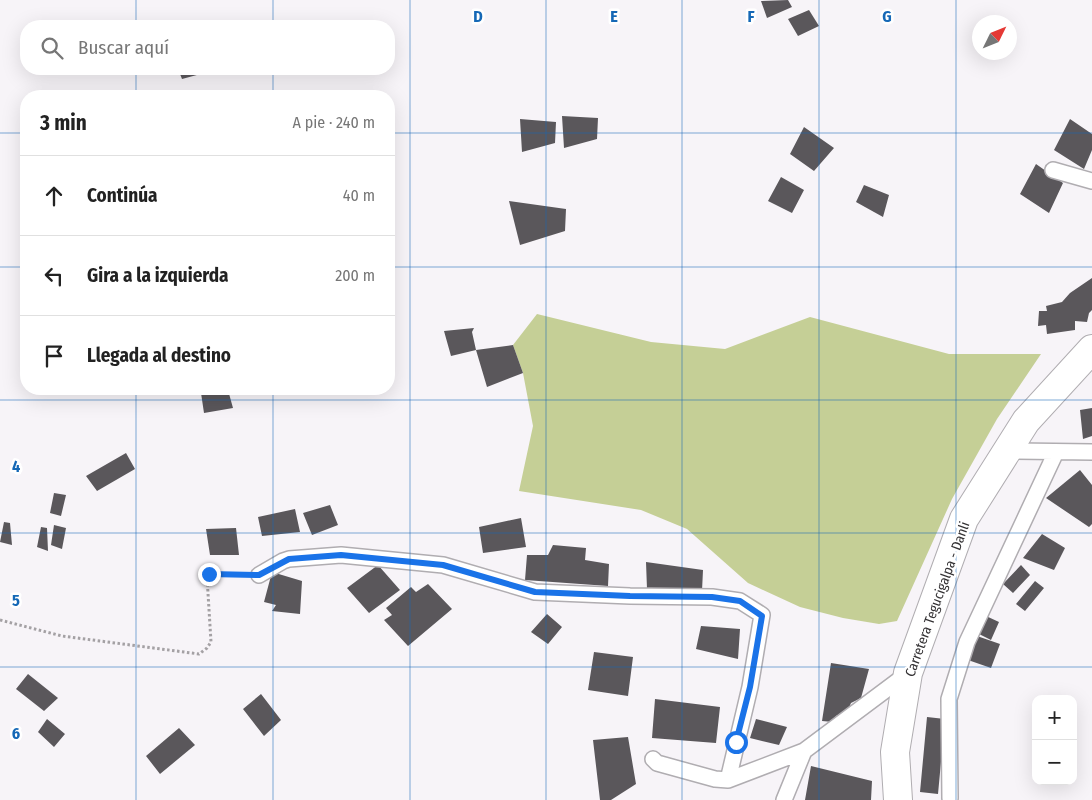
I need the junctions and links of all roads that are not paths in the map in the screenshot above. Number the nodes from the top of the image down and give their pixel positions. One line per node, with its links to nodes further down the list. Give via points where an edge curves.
1 (1053, 170): 2 (street)
2 (1092, 181)
3 (1092, 349): 4 (highway, Carretera Tegucigalpa - Danli, via 1026,421)
4 (1007, 452): 5 (street); 8 (highway, Carretera Tegucigalpa - Danli, via 964,519)
5 (1056, 452): 6 (street); 12 (street, via 967,642 949,699)
6 (1092, 452)
7 (259, 575): 11 (street, via 289,559 341,555 443,565 535,592 712,597 740,601 762,616 750,687)
8 (908, 673): 9 (street); 14 (highway, Carretera Tegucigalpa - Danli, via 895,752)
9 (804, 751): 11 (street); 13 (street)
10 (653, 759): 11 (street, via 657,763)
11 (728, 780)
12 (950, 798)
13 (784, 800)
14 (898, 800)

